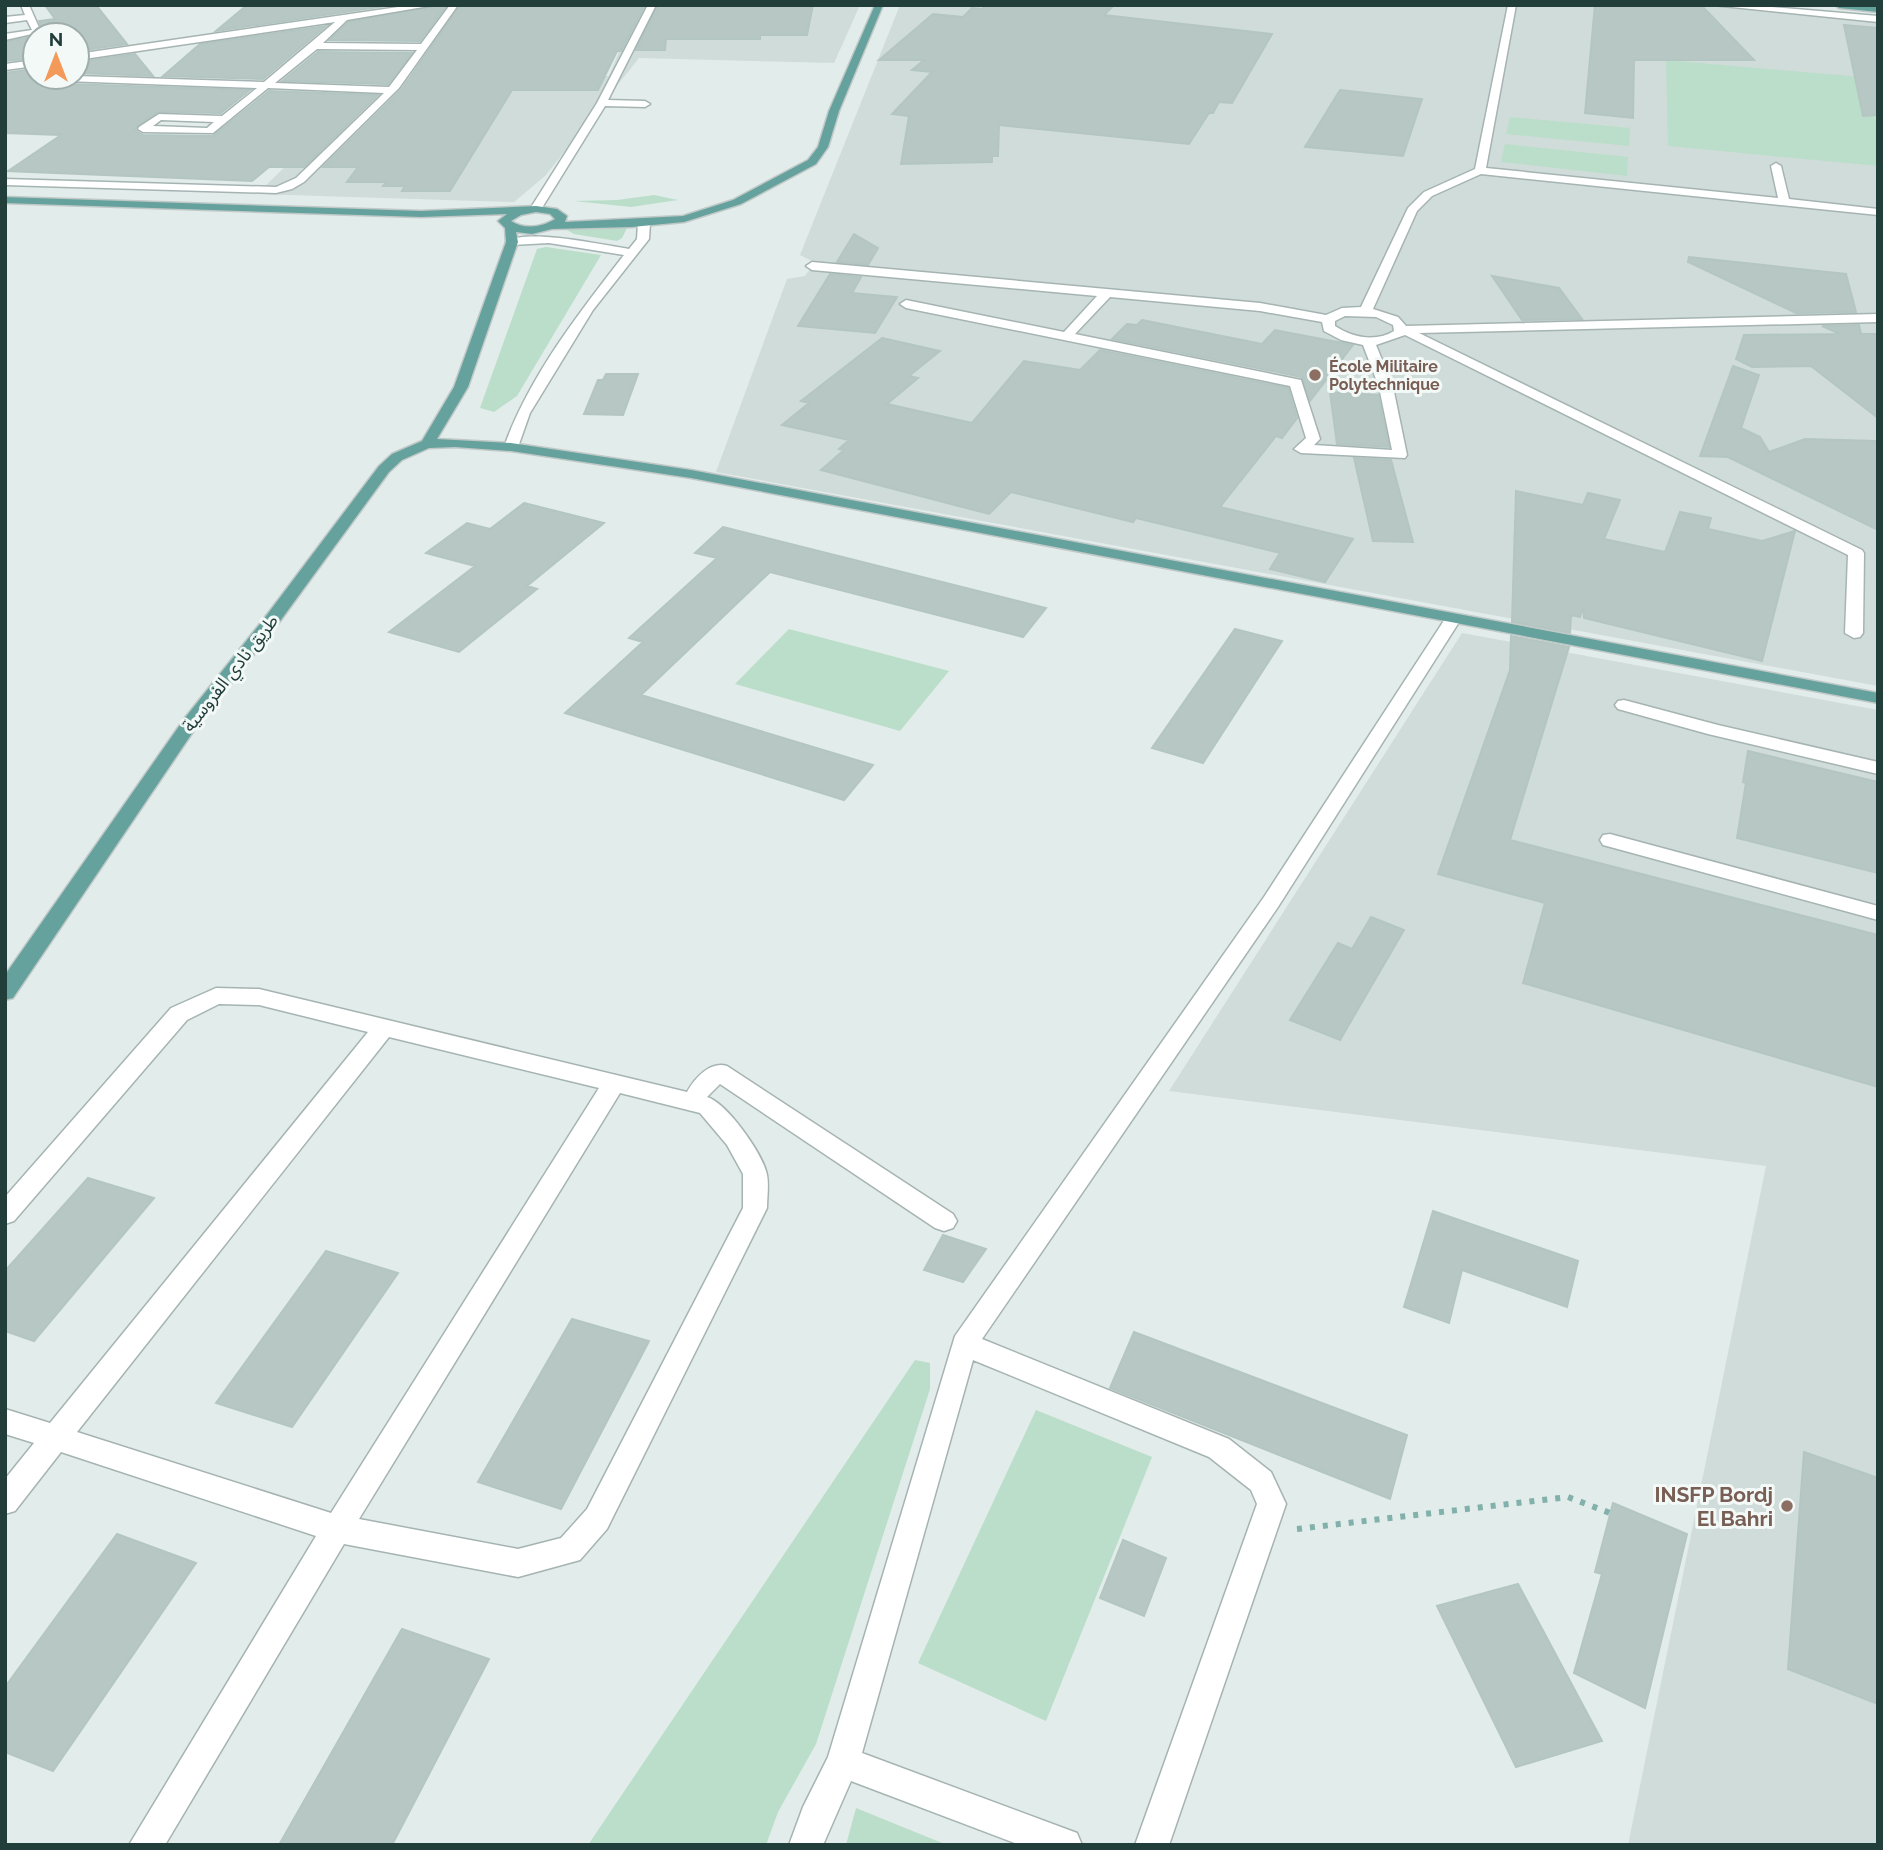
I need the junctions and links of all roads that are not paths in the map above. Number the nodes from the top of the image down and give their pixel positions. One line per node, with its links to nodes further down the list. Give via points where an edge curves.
1 (431, 5): 11 (street)
2 (454, 5): 16 (street)
3 (652, 5): 21 (street)
4 (879, 5): 24 (main road)
5 (1512, 5): 26 (street)
6 (1717, 5): 12 (street)
7 (1839, 5): 8 (main road)
8 (1878, 9)
9 (28, 10): 10 (street); 13 (street); 14 (street, via 37,32)
10 (5, 12)
11 (344, 18): 15 (street); 17 (street)
12 (1878, 19)
13 (5, 20)
14 (5, 37)
15 (315, 46): 16 (street); 19 (street)
16 (424, 47): 20 (street)
17 (91, 55)
18 (91, 79): 19 (street)
19 (265, 85): 20 (street); 23 (street)
20 (392, 90): 27 (street, via 289,187)
21 (602, 103): 22 (street); 30 (street)
22 (645, 104)
23 (223, 119): 23 (street, via 209,131 143,129 159,117)
24 (824, 135): 32 (main road, via 786,169 716,199 645,212); 34 (main road, via 823,147 813,162 787,178 723,208 684,219)
25 (1776, 166): 29 (street)
26 (1480, 171): 29 (street); 42 (street, via 1429,194 1412,210)
27 (5, 182)
28 (5, 200): 33 (main road)
29 (1784, 202): 31 (street)
30 (532, 209): 32 (main road); 33 (main road); 35 (main road, via 510,214 505,218)
31 (1878, 212)
32 (558, 213): 36 (main road, via 561,219)
33 (421, 214): 35 (main road)
34 (644, 223): 36 (main road); 38 (street, via 644,235)
35 (508, 226): 36 (main road); 37 (main road)
36 (543, 228): 37 (main road); 38 (street)
37 (512, 242): 38 (street, via 549,240); 48 (main road, via 461,387)
38 (634, 250): 49 (street, via 588,309 519,421)
39 (812, 266): 40 (street)
40 (1106, 294): 44 (street, via 1260,307); 46 (street)
41 (905, 304): 46 (street)
42 (1366, 311): 44 (street, via 1342,312); 45 (street, via 1391,317)
43 (1878, 318): 45 (street)
44 (1328, 319): 47 (street, via 1335,333)
45 (1402, 329): 47 (street, via 1390,339); 51 (street, via 1856,553)
46 (1066, 337): 47 (street, via 1296,383 1313,439 1301,449 1400,455 1387,387)
47 (1368, 341)
48 (427, 444): 49 (main road, طريق نادي الفروسية); 57 (main road, طريق نادي الفروسية, via 397,457 384,469 190,723)
49 (511, 447): 50 (main road, طريق نادي الفروسية, via 691,474)
50 (1453, 620): 52 (main road, طريق نادي الفروسية); 63 (street, via 1270,902)
51 (1854, 633)
52 (1878, 698)
53 (1624, 705): 54 (street)
54 (1878, 768)
55 (1610, 840): 56 (street)
56 (1878, 913)
57 (5, 992)
58 (385, 1026): 59 (street); 61 (street, via 259,996 216,996 191,1008 179,1014); 65 (street)
59 (614, 1084): 60 (street); 67 (street)
60 (693, 1102): 62 (street, via 719,1072); 67 (street, via 708,1106 735,1138 755,1174 755,1208 597,1519 570,1550 519,1563)
61 (5, 1214)
62 (944, 1221)
63 (964, 1344): 68 (street); 72 (street, via 1219,1448 1261,1481 1272,1504)
64 (5, 1421): 65 (street)
65 (54, 1439): 66 (street); 67 (street)
66 (5, 1501)
67 (337, 1529): 69 (street)
68 (843, 1762): 70 (street); 71 (street)
69 (146, 1845)
70 (806, 1845)
71 (1065, 1845)
72 (1152, 1845)

